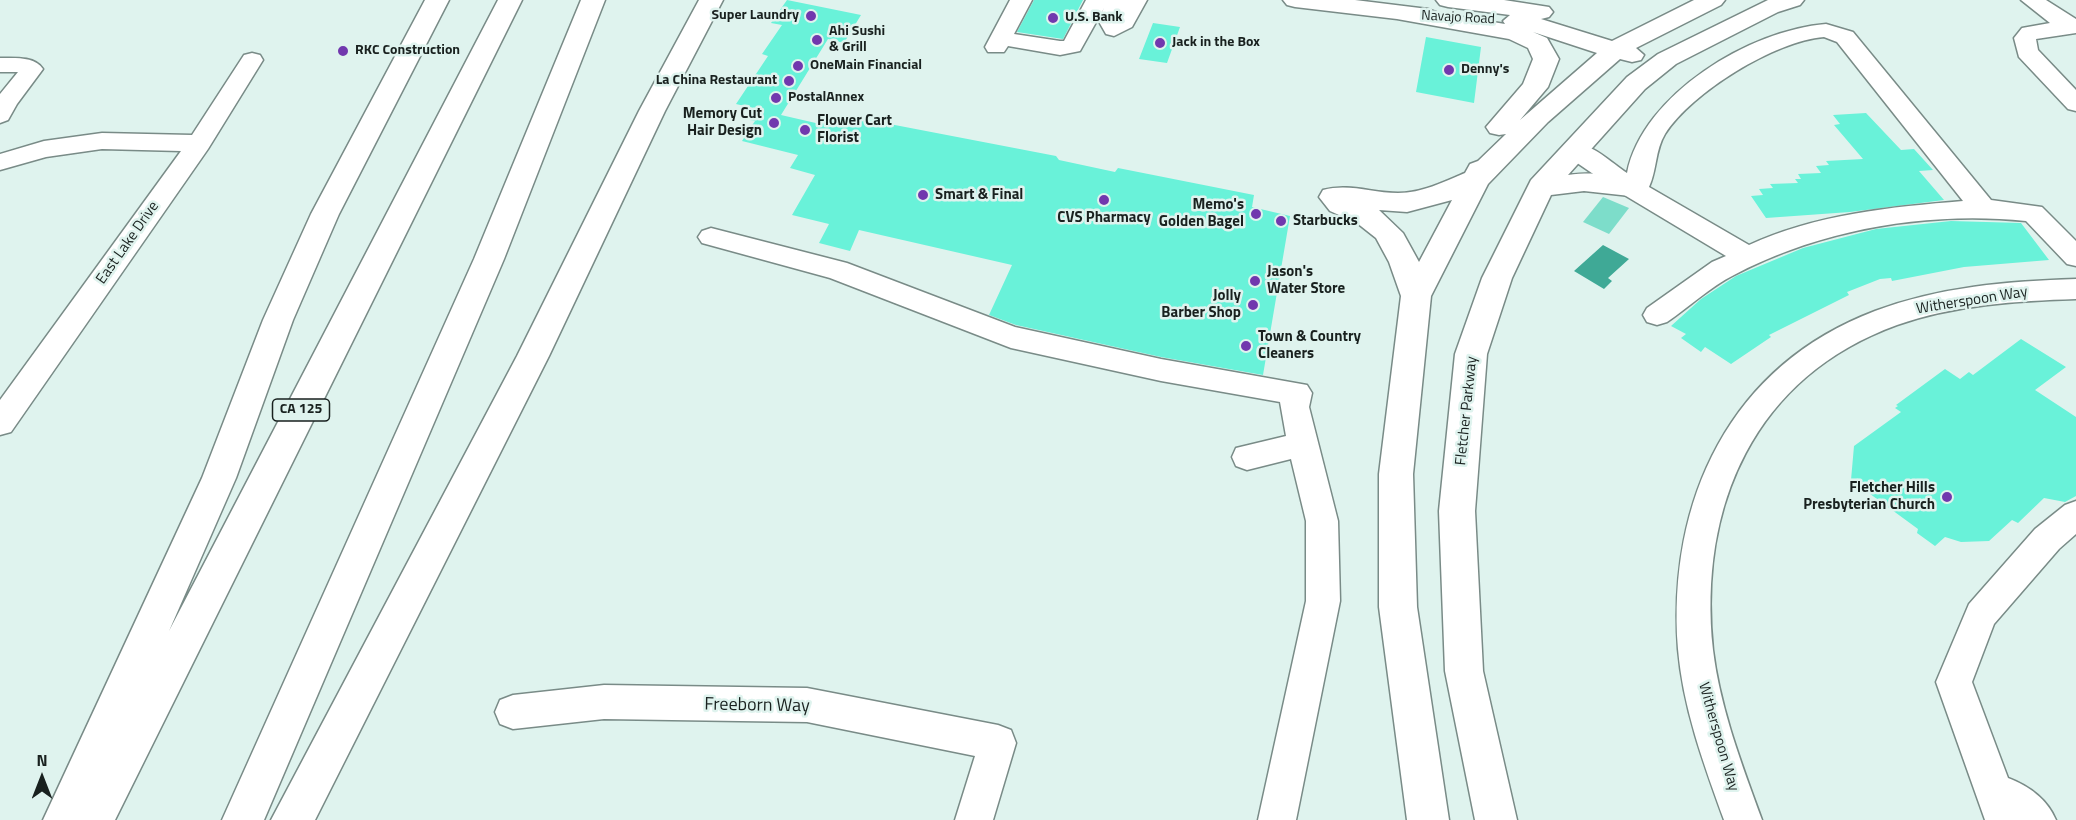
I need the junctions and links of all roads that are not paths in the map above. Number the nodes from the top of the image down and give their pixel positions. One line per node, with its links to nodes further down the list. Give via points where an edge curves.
1 (437, 0): 42 (main road, via 326,214 278,320 219,478)
2 (510, 0): 43 (main road, CA 125)
3 (593, 0): 44 (main road, via 489,259)
4 (711, 0): 45 (main road, via 652,111 533,357)
5 (1021, 0): 6 (street, via 998,42 1060,48 1072,46)
6 (1097, 0)
7 (1119, 0): 8 (street, via 1109,20 1114,29 1124,22)
8 (1136, 0)
9 (1295, 0): 14 (main road, Navajo Road)
10 (1448, 0): 16 (main road, Navajo Road, via 1533,10 1584,22 1607,32)
11 (1713, 0): 16 (main road)
12 (1792, 0): 19 (main road, Fletcher Parkway, via 1770,7)
13 (2032, 0): 15 (street)
14 (1406, 15): 16 (main road, Navajo Road, via 1520,22 1568,33 1593,45); 25 (main road, via 1515,33 1529,37 1544,51 1545,65 1535,87 1493,134)
15 (2073, 26): 20 (street, via 2030,33 2025,38 2027,52)
16 (1618, 48): 19 (main road, Navajo Road); 25 (main road, via 1539,116)
17 (252, 60): 22 (street, East Lake Drive)
18 (0, 65): 21 (street, via 32,69)
19 (1655, 66): 23 (main road, Fletcher Parkway)
20 (2076, 104)
21 (0, 115)
22 (199, 143): 24 (street, via 102,141 44,149); 35 (street, East Lake Drive)
23 (1576, 150): 26 (main road, Fletcher Parkway); 27 (street)
24 (0, 162)
25 (1477, 179): 33 (main road); 33 (main road, via 1400,203 1356,196 1333,197 1388,232)
26 (1541, 187): 27 (main road, via 1584,182); 48 (main road, Fletcher Parkway, via 1497,278 1471,354 1457,511 1464,671)
27 (1630, 187): 28 (street, via 1638,184 1647,145 1659,124 1686,98 1758,49 1792,33 1828,28 1845,37); 30 (street)
28 (1983, 208): 30 (street, via 1883,217 1820,230); 31 (street, via 2033,213)
29 (711, 237): 36 (street, via 837,270 1011,337 1161,370 1297,393 1294,407)
30 (1748, 257): 34 (street, via 1722,269)
31 (2076, 257)
32 (2076, 289): 49 (street, Witherspoon Way, via 1976,297 1883,320 1828,346 1803,363 1760,403 1742,426 1706,508 1694,574 1694,612 1696,650 1713,733)
33 (1416, 296): 47 (main road, via 1396,474 1398,607)
34 (1657, 315)
35 (0, 423)
36 (1304, 444): 37 (street); 41 (street, via 1322,521 1323,601)
37 (1247, 457)
38 (2076, 515): 40 (street, via 2047,539 1981,615 1954,682)
39 (513, 712): 46 (street, Freeborn Way, via 604,702 807,705 998,743)
40 (1998, 806): 50 (street, via 2013,799)
41 (1278, 819)
42 (64, 820)
43 (93, 820)
44 (243, 820)
45 (292, 820)
46 (974, 820)
47 (1428, 820)
48 (1496, 820)
49 (1743, 820)
50 (2037, 820)

